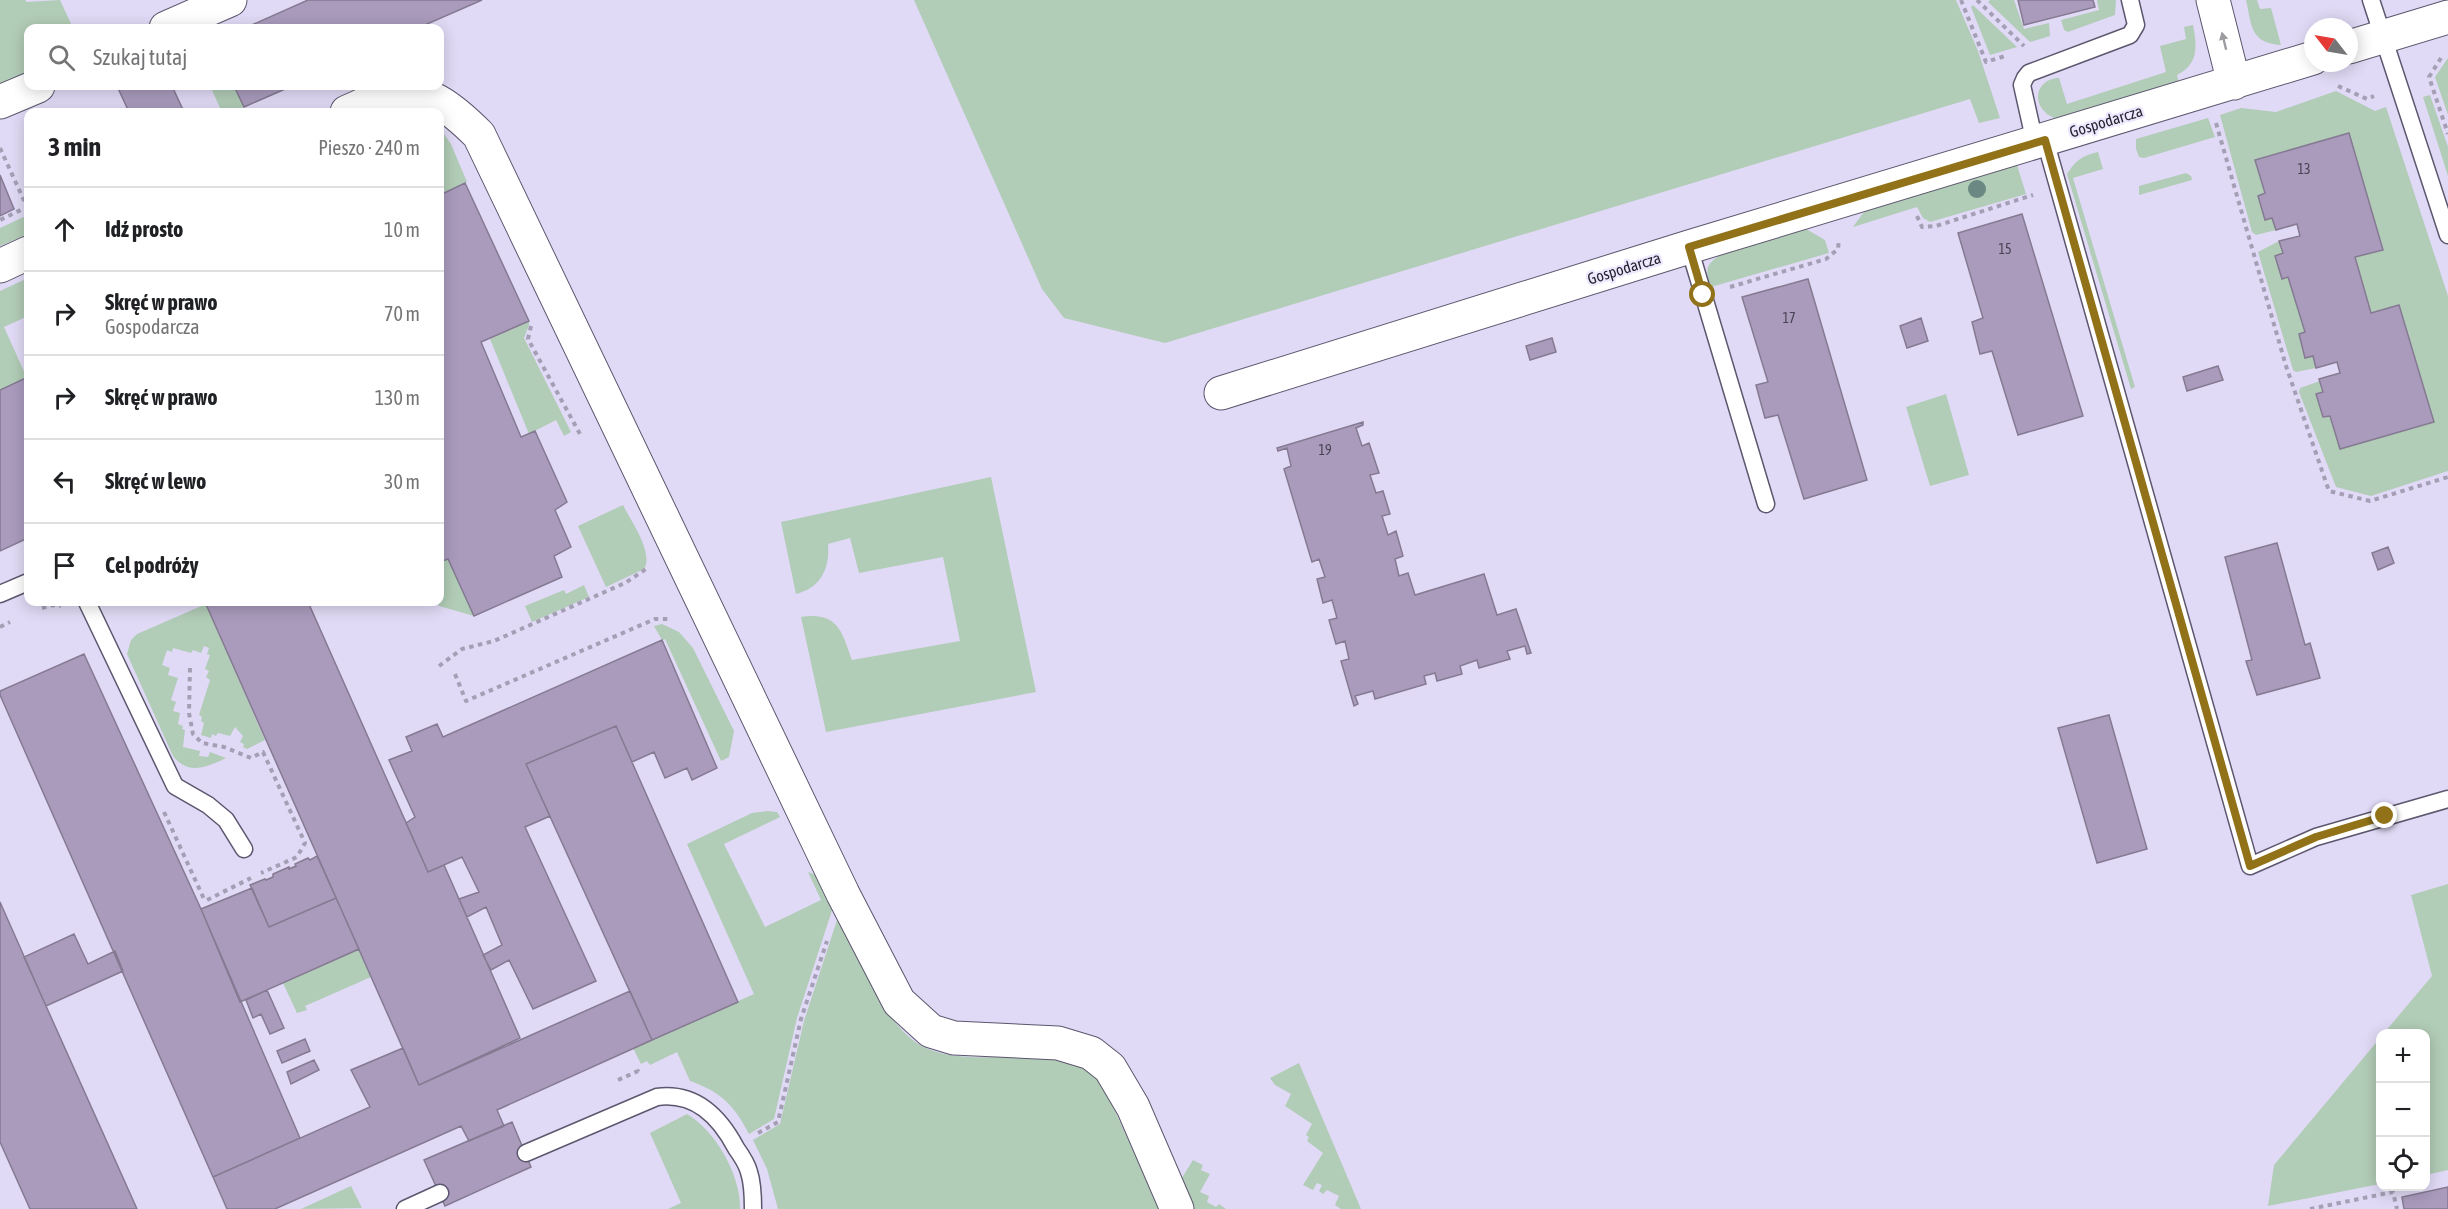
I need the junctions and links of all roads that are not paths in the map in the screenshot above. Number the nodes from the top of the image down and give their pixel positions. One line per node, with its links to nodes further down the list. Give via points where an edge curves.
1 (230, 0): 6 (street)
2 (2130, 0): 14 (lane, via 2136,25 2130,35 2029,73 2025,78 2022,85)
3 (2213, 0): 10 (street, one-way to 3)
4 (2371, 0): 7 (lane)
5 (2445, 11): 7 (street)
6 (175, 24)
7 (2384, 36): 8 (street); 15 (lane)
8 (2358, 44)
9 (2304, 61): 10 (street, Gospodarcza)
10 (2234, 83): 14 (street, Gospodarcza)
11 (28, 90): 12 (street)
12 (0, 102)
13 (356, 108): 30 (street, via 387,94 418,93 440,102 479,135 843,894 899,1002 931,1031 954,1038 1058,1043 1091,1053 1110,1068 1133,1107)
14 (2040, 141): 16 (street, Gospodarcza); 24 (lane, via 2250,866 2316,837)
15 (2448, 235)
16 (1689, 247): 19 (street, Gospodarcza); 20 (lane)
17 (24, 256): 18 (street)
18 (0, 266)
19 (1221, 393)
20 (1766, 504)
21 (24, 584): 22 (lane)
22 (0, 594)
23 (89, 606): 25 (lane, via 176,786 226,820)
24 (2448, 799)
25 (244, 849)
26 (526, 1153): 29 (lane, via 657,1097 689,1100 708,1109 726,1128 749,1171)
27 (440, 1193): 28 (lane)
28 (405, 1209)
29 (753, 1209)
30 (1177, 1209)

